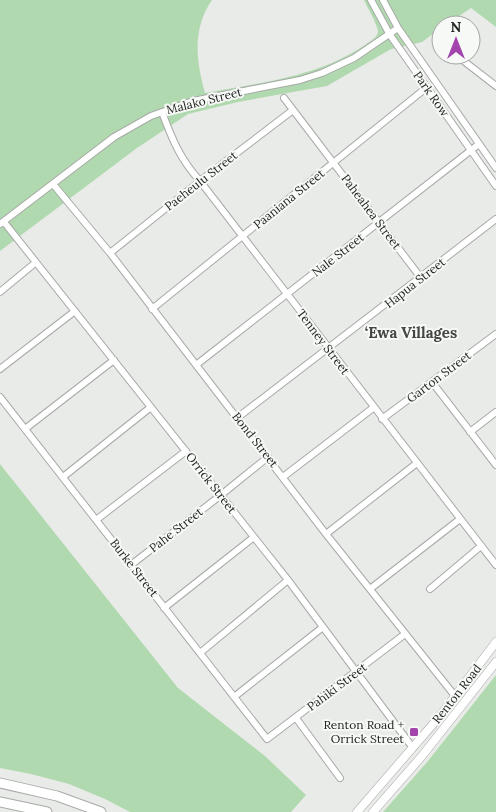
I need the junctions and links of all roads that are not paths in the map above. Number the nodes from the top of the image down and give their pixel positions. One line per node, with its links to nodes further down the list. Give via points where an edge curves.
1 (371, 0): 4 (street, Park Row)
2 (382, 0): 3 (street, Park Row)
3 (398, 28): 4 (street, Malako Street); 11 (street, Park Row)
4 (390, 35): 7 (street, Park Row); 10 (street, Malako Street, via 354,58 322,73 193,101)
5 (469, 65): 6 (street)
6 (496, 86)
7 (426, 88): 12 (street, Park Row); 13 (street, Paaniana Street)
8 (284, 98): 9 (street, Paheahea Street)
9 (293, 110): 13 (street, Paheahea Street); 15 (street, Paeheulu Street)
10 (162, 112): 15 (street, Tenney Street, via 177,150); 16 (street, Malako Street, via 127,129)
11 (479, 144): 12 (street, Nale Street); 14 (street, Park Row)
12 (471, 150): 17 (street, Park Row); 20 (street, Nale Street)
13 (333, 163): 20 (street, Paheahea Street); 21 (street, Paaniana Street)
14 (496, 168)
15 (200, 181): 21 (street, Tenney Street); 22 (street, Paeheulu Street)
16 (54, 184): 19 (street, Malako Street); 22 (street, Bond Street)
17 (496, 186)
18 (496, 219): 24 (street, Hapua Street)
19 (2, 223): 23 (street, Orrick Street)
20 (378, 224): 24 (street, Paheahea Street); 26 (street, Nale Street)
21 (242, 237): 26 (street, Tenney Street); 27 (street, Paaniana Street)
22 (110, 253): 27 (street, Bond Street)
23 (35, 263): 25 (street); 28 (street, Orrick Street)
24 (421, 278): 30 (street, Hapua Street)
25 (0, 292)
26 (287, 295): 30 (street, Tenney Street); 32 (street, Nale Street)
27 (152, 308): 32 (street, Bond Street)
28 (75, 311): 31 (street, Orrick Street); 33 (street)
29 (496, 334): 34 (street, Garton Street)
30 (328, 349): 37 (street, Tenney Street); 39 (street, Hapua Street)
31 (114, 360): 36 (street, Orrick Street); 41 (street)
32 (196, 365): 39 (street, Bond Street)
33 (0, 369)
34 (432, 382): 40 (street, Garton Street); 42 (street)
35 (0, 397): 41 (street, Burke Street)
36 (151, 407): 43 (street, Orrick Street); 48 (street)
37 (373, 408): 40 (street, Tenney Street); 47 (street)
38 (496, 412): 42 (street)
39 (237, 418): 44 (street, Bond Street)
40 (382, 419): 45 (street, Tenney Street)
41 (26, 429): 48 (street, Burke Street)
42 (470, 432): 46 (street)
43 (186, 451): 49 (street, Orrick Street); 51 (street)
44 (268, 457): 47 (street, Bond Street); 49 (street, Pahe Street)
45 (417, 463): 50 (street, Tenney Street); 52 (street)
46 (496, 465)
47 (283, 476): 52 (street, Bond Street)
48 (62, 477): 51 (street, Burke Street)
49 (221, 495): 53 (street, Orrick Street); 55 (street, Pahe Street)
50 (460, 519): 54 (street, Tenney Street); 58 (street)
51 (96, 520): 55 (street, Burke Street)
52 (326, 534): 58 (street, Bond Street)
53 (254, 537): 57 (street, Orrick Street); 60 (street)
54 (481, 546): 56 (street, Tenney Street); 59 (street)
55 (131, 565): 60 (street, Burke Street)
56 (496, 565)
57 (288, 580): 61 (street, Orrick Street); 64 (street)
58 (370, 589): 62 (street, Bond Street)
59 (430, 589)
60 (164, 608): 64 (street, Burke Street)
61 (323, 627): 66 (street, Orrick Street); 68 (street)
62 (405, 634): 66 (street, Pahiki Street); 67 (street, Bond Street)
63 (496, 642): 67 (street, Renton Road)
64 (200, 653): 68 (street, Burke Street)
65 (496, 662): 78 (street, Renton Road, via 449,723)
66 (357, 672): 69 (street, Pahiki Street); 71 (street, Orrick Street)
67 (455, 696): 71 (street, Renton Road)
68 (234, 697): 70 (street, Burke Street)
69 (296, 718): 70 (street, Pahiki Street); 72 (street)
70 (268, 740)
71 (413, 748): 77 (street, Renton Road)
72 (340, 778)
73 (0, 783): 76 (main road, via 57,796)
74 (0, 802): 75 (main road)
75 (47, 812)
76 (101, 812)
77 (357, 812)
78 (372, 812)

